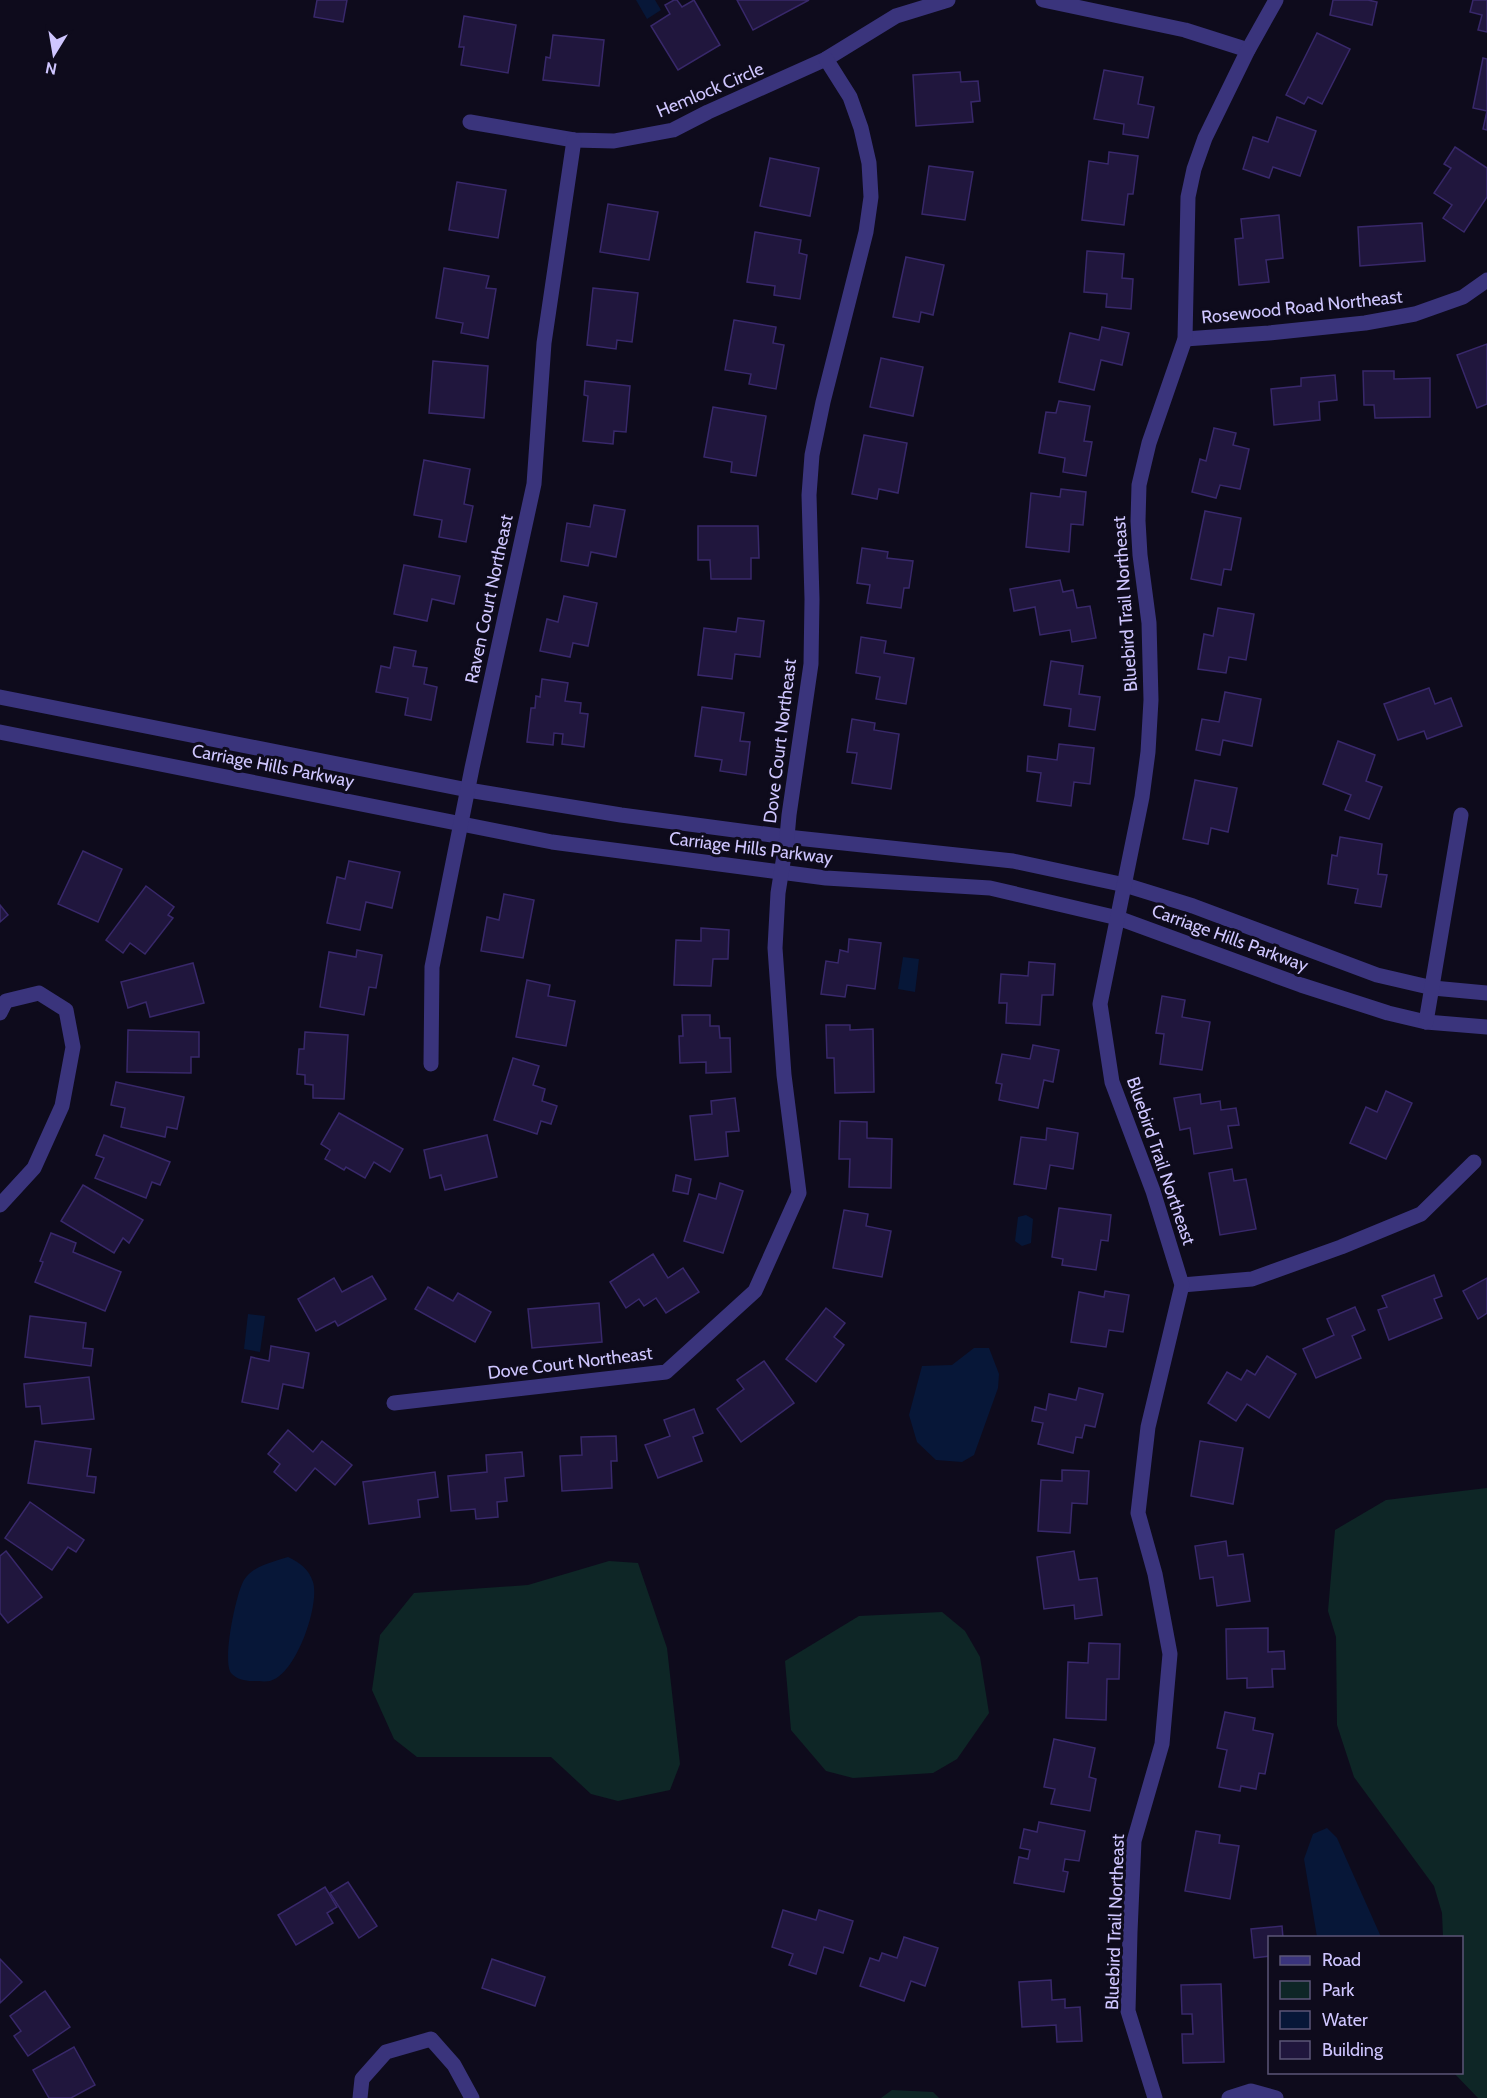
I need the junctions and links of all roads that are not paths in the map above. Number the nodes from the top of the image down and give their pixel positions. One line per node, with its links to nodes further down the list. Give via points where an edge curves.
1 (948, 0): 5 (street, Hemlock Circle, via 896,16)
2 (1043, 0): 4 (street, via 1185,30)
3 (1276, 0): 4 (street, Bluebird Trail Northeast)
4 (1248, 50): 9 (street, Bluebird Trail Northeast, via 1194,169 1188,197)
5 (826, 59): 7 (street, Hemlock Circle, via 673,130 614,141); 15 (street, Dove Court Northeast, via 849,97 861,128 871,197 813,454 809,495 811,664)
6 (470, 122): 7 (street, Hemlock Circle)
7 (574, 140): 12 (street, Raven Court Northeast, via 544,343 534,484)
8 (1487, 280): 9 (street, Rosewood Road Northeast, via 1463,297 1415,314 1269,333)
9 (1185, 339): 17 (street, Bluebird Trail Northeast, via 1149,443 1139,485 1150,700 1142,797)
10 (0, 697): 12 (street, Carriage Hills Parkway)
11 (0, 732): 14 (street, Carriage Hills Parkway)
12 (468, 790): 14 (street, Raven Court Northeast); 15 (street, Carriage Hills Parkway)
13 (1461, 815): 19 (street)
14 (461, 824): 16 (street, Carriage Hills Parkway, via 552,842); 24 (street, Raven Court Northeast, via 432,967)
15 (787, 837): 16 (street, Dove Court Northeast); 17 (street, Carriage Hills Parkway, via 1013,861)
16 (781, 870): 18 (street, Carriage Hills Parkway, via 826,878 990,888); 28 (street, Dove Court Northeast, via 775,948 784,1074 799,1193 755,1291 666,1372)
17 (1125, 885): 18 (street, Bluebird Trail Northeast); 19 (street, Carriage Hills Parkway, via 1193,906 1377,975)
18 (1118, 918): 22 (street, Carriage Hills Parkway, via 1301,985); 27 (street, Bluebird Trail Northeast, via 1100,1004 1112,1083 1154,1191)
19 (1433, 988): 20 (street, Carriage Hills Parkway); 22 (street)
20 (1487, 993)
21 (0, 1013): 26 (street, via 6,1001 39,993 66,1010 73,1047 62,1106 34,1168)
22 (1426, 1022): 23 (street, Carriage Hills Parkway)
23 (1487, 1027)
24 (431, 1064)
25 (1474, 1162): 27 (street, via 1421,1214 1252,1279)
26 (0, 1205)
27 (1182, 1285): 31 (street, Bluebird Trail Northeast, via 1148,1427 1138,1513 1155,1574 1170,1654 1162,1744 1134,1841 1130,1932 1128,2011)
28 (394, 1403)
29 (360, 2098): 30 (street, via 362,2079 386,2052 430,2039 454,2065)
30 (472, 2098)
31 (1155, 2098)
32 (1229, 2098): 33 (street, via 1251,2091)
33 (1276, 2098)

